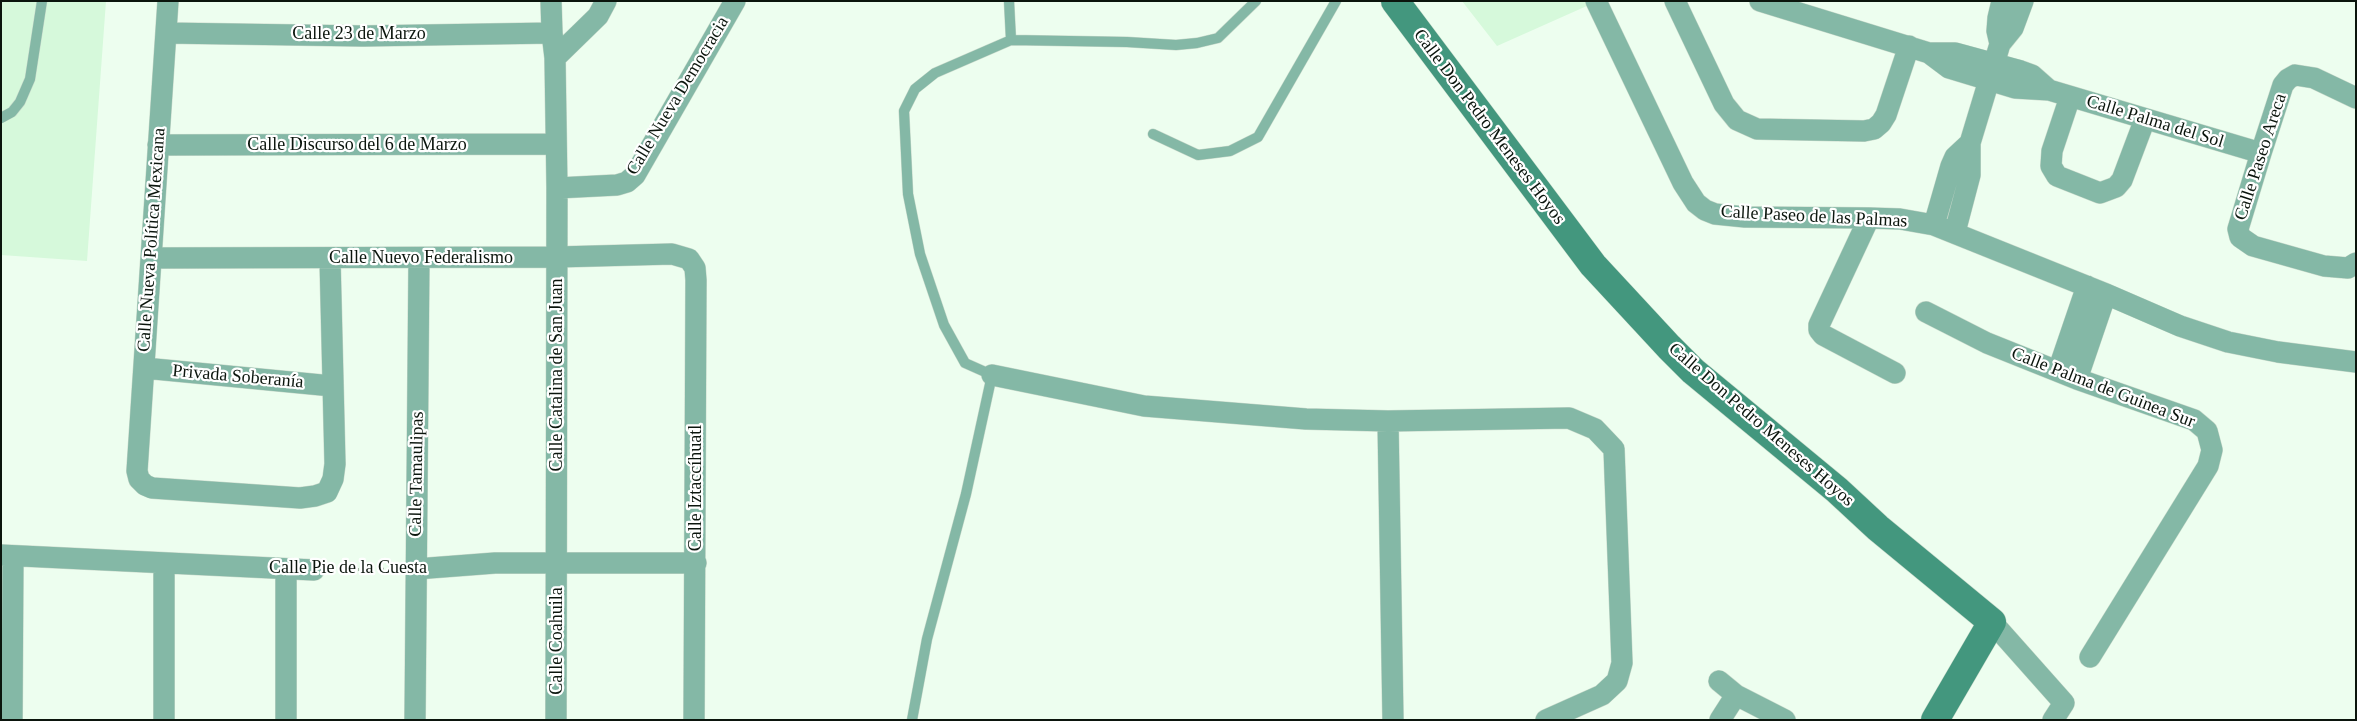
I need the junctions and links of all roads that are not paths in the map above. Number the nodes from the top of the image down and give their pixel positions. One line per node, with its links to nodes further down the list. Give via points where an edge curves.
1 (42, 1): 24 (lane, via 30,79 20,102)
2 (168, 1): 15 (street, Calle Nueva Política Mexicana)
3 (551, 1): 16 (street, Calle Catalina de San Juan)
4 (606, 1): 20 (street, via 598,16)
5 (735, 1): 31 (street, Calle Nueva Democracia, via 642,164 627,182)
6 (1009, 1): 17 (lane)
7 (1256, 1): 17 (lane, via 1218,38 1198,43)
8 (1336, 1): 26 (lane, via 1258,137 1230,152 1198,155)
9 (1395, 1): 58 (street, Calle Don Pedro Meneses Hoyos, via 1593,265 1669,347 1693,371)
10 (1596, 1): 32 (street, Calle Paseo de las Palmas, via 1683,183 1696,203 1715,214 1745,217)
11 (1674, 1): 19 (street, via 1724,104 1737,120 1757,128 1874,129 1886,115)
12 (1760, 1): 19 (street, Calle Palma del Sol)
13 (2002, 1): 18 (street, via 1997,31)
14 (2023, 1): 18 (street, via 2013,28)
15 (166, 32): 16 (street, Calle 23 de Marzo, via 363,36); 29 (street, Calle Nueva Política Mexicana)
16 (552, 32): 20 (street, Calle Catalina de San Juan)
17 (1011, 40): 47 (lane, via 935,72 915,89 904,111 908,194 920,254 944,325 965,363)
18 (2000, 44): 21 (street)
19 (1909, 46): 21 (street, Calle Palma del Sol, via 1929,52 1949,52)
20 (555, 58): 28 (street, Calle Catalina de San Juan)
21 (1992, 72): 22 (street, Calle Palma del Sol, via 2026,90 2049,90); 27 (street)
22 (2070, 97): 25 (street, Calle Palma del Sol); 25 (street, via 2052,151 2051,166 2057,176 2100,193 2116,188 2122,180)
23 (2356, 98): 30 (street, Calle Paseo Areca, via 2304,75 2288,79 2283,85)
24 (1, 118)
25 (2145, 119): 30 (street, Calle Palma del Sol)
26 (1153, 134)
27 (1970, 143): 33 (street, via 1955,157 1951,166); 34 (street, via 1970,175)
28 (556, 144): 29 (street, Calle Discurso del 6 de Marzo); 31 (street, Calle Catalina de San Juan)
29 (158, 145): 36 (street, Calle Nueva Política Mexicana)
30 (2261, 153): 40 (street, Calle Paseo Areca, via 2238,229 2240,237 2253,246 2324,266 2348,268)
31 (557, 188): 35 (street, Calle Catalina de San Juan)
32 (1869, 218): 33 (street, Calle Paseo de las Palmas); 46 (street, via 1819,325 1823,335)
33 (1934, 225): 34 (street, Calle Paseo de las Palmas)
34 (1955, 232): 41 (street, Calle Paseo de las Palmas)
35 (557, 257): 38 (street, Calle Nuevo Federalismo); 39 (street, Calle Nuevo Federalismo, via 672,254); 52 (street, Calle Catalina de San Juan)
36 (151, 258): 37 (street, Calle Nuevo Federalismo); 44 (street, Calle Nueva Política Mexicana)
37 (330, 258): 38 (street, Calle Nuevo Federalismo); 49 (street)
38 (419, 258): 55 (street, Calle Tamaulipas)
39 (689, 258): 53 (street, Calle Iztaccíhuatl, via 695,268 696,280)
40 (2356, 263)
41 (2097, 290): 43 (street, Calle Paseo de las Palmas, via 2180,326 2228,342); 45 (street); 48 (street)
42 (1926, 312): 45 (street, Calle Palma de Guinea Sur, via 1987,343)
43 (2356, 362)
44 (144, 368): 49 (street, Privada Soberanía); 49 (street, Calle Nueva Política Mexicana, via 137,471 144,485 152,488 300,498 327,492 335,464)
45 (2058, 370): 48 (street, Calle Palma de Guinea Sur)
46 (1895, 372)
47 (992, 375): 50 (street, via 1144,406 1306,419); 69 (lane, via 966,494 927,639)
48 (2077, 379): 59 (street, Calle Palma de Guinea Sur, via 2194,420 2207,431 2212,450 2208,466)
49 (332, 386)
50 (1388, 421): 70 (street); 71 (street, via 1569,418 1595,429 1614,448 1622,663 1617,681 1602,695)
51 (7, 555): 54 (street, Calle Pie de la Cuesta); 63 (street)
52 (557, 563): 53 (street, Calle Pie de la Cuesta); 55 (street, Calle Pie de la Cuesta, via 495,563); 67 (street, Calle Coahuila)
53 (696, 563): 68 (street, Calle Iztaccíhuatl)
54 (164, 564): 56 (street, Calle Pie de la Cuesta); 64 (street)
55 (416, 569): 66 (street, Calle Tamaulipas)
56 (286, 570): 57 (street, Calle Pie de la Cuesta); 65 (street)
57 (314, 570)
58 (1992, 622): 62 (street, Calle Don Pedro Meneses Hoyos); 74 (street)
59 (2090, 657)
60 (1719, 681): 61 (street)
61 (1736, 695): 72 (street); 73 (street)
62 (2059, 711)
63 (12, 720)
64 (164, 720)
65 (286, 720)
66 (415, 720)
67 (556, 720)
68 (694, 720)
69 (912, 720)
70 (1394, 720)
71 (1546, 720)
72 (1720, 720)
73 (1785, 720)
74 (1935, 720)

